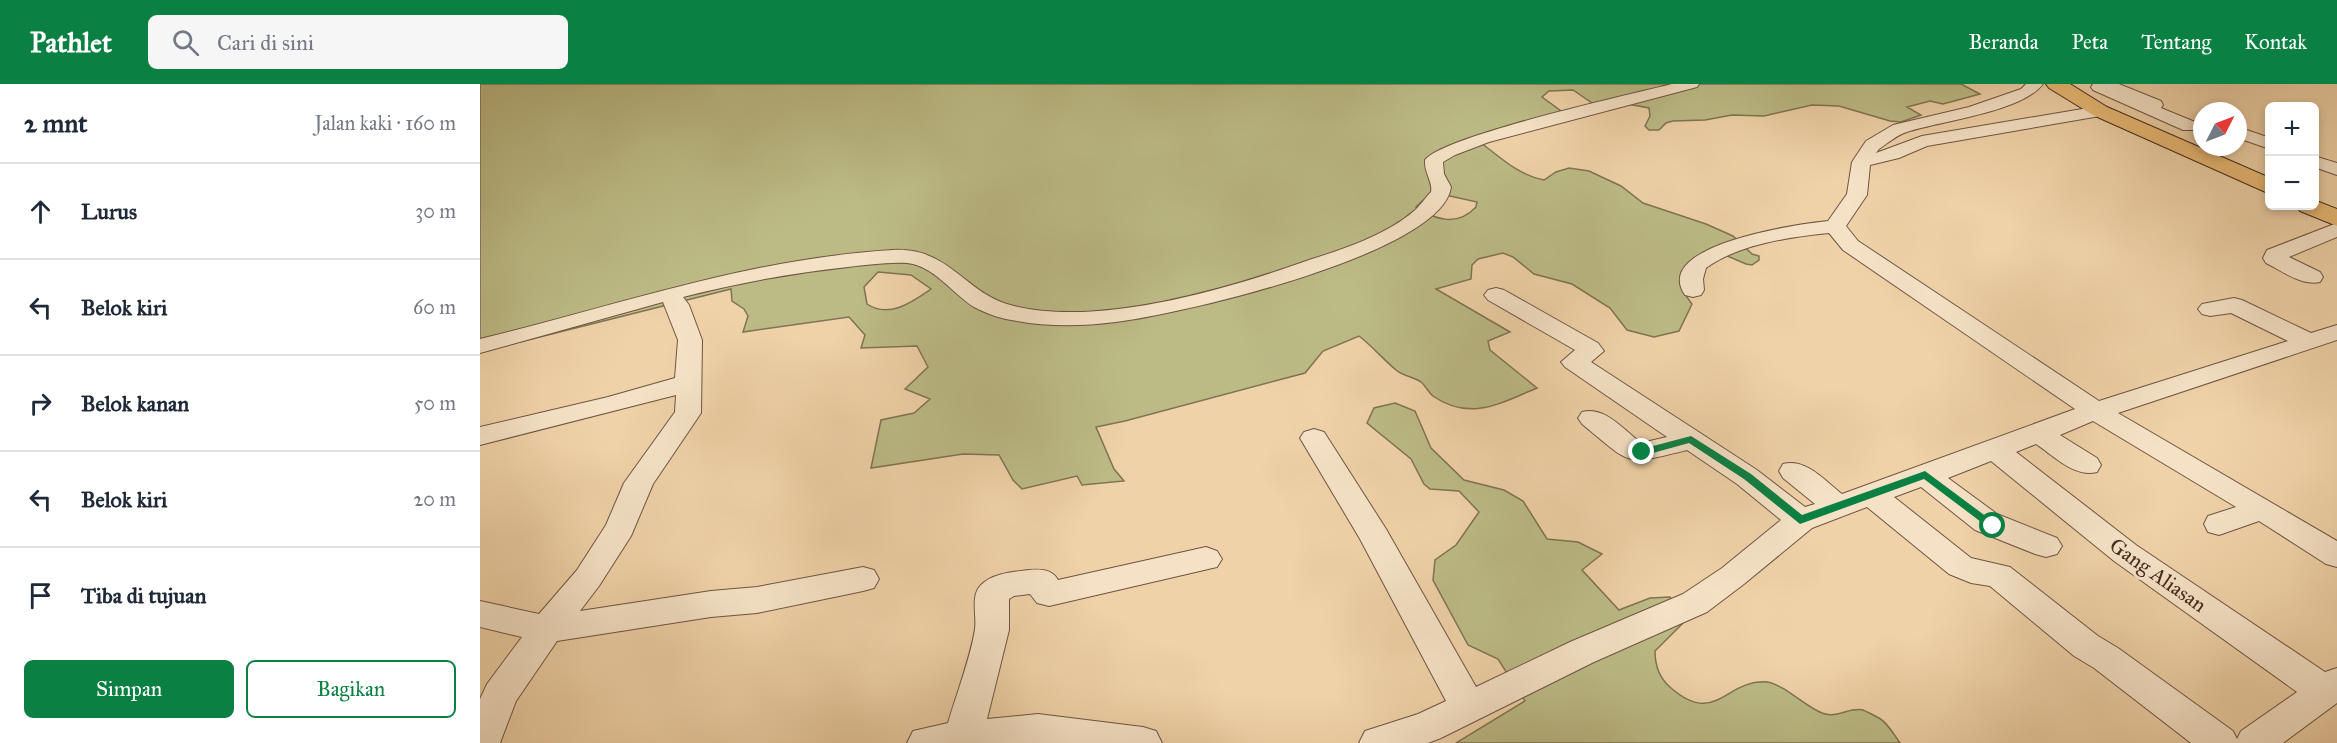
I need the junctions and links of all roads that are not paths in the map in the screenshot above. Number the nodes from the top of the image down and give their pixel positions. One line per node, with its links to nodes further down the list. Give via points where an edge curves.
1 (1691, 84): 25 (street, via 1461,145 1434,160 1433,173 1442,192 1431,207 1390,234 1349,255 1305,270 1185,303 1119,315 1065,318 1004,311 968,294 927,261 897,257 827,262)
2 (2035, 84): 15 (street, via 2027,92 1974,111 1899,129 1872,145)
3 (2056, 84): 5 (main road)
4 (2146, 108): 6 (street)
5 (2100, 111): 10 (main road); 15 (street, via 1922,141)
6 (2193, 125)
7 (2247, 125): 9 (street)
8 (2193, 126): 10 (street)
9 (2265, 126)
10 (2147, 132): 18 (main road)
11 (2247, 135): 12 (street)
12 (2265, 142)
13 (2319, 147): 14 (street)
14 (2337, 153)
15 (1861, 162): 21 (street, via 1857,195)
16 (2319, 163): 17 (street)
17 (2337, 169)
18 (2265, 186)
19 (2318, 210): 20 (main road)
20 (2337, 218)
21 (1836, 226): 24 (street, via 1775,236 1700,261 1694,268); 32 (street, via 1845,243)
22 (2337, 229): 23 (street, via 2275,255 2274,258)
23 (2312, 277)
24 (1693, 290)
25 (669, 294): 30 (street); 31 (street, via 690,340)
26 (1496, 295): 37 (street, via 1589,348 1592,351 1574,362)
27 (2210, 309): 29 (street, via 2232,304)
28 (2337, 332): 29 (street)
29 (2310, 342): 32 (street)
30 (480, 346)
31 (688, 383): 35 (street); 52 (street, via 688,413 639,483 620,528 600,560)
32 (2100, 410): 34 (street); 44 (street)
33 (1592, 418): 37 (street, via 1635,452)
34 (2038, 433): 38 (street); 39 (street)
35 (480, 436)
36 (1314, 438): 54 (street, via 1375,537)
37 (1691, 440): 45 (street, via 1747,477)
38 (1995, 450): 41 (street); 53 (street, Gang Aliasan, via 2125,553)
39 (2087, 465)
40 (1792, 471): 43 (street)
41 (1925, 475): 42 (street); 47 (street, via 1986,522)
42 (1870, 494): 43 (street); 60 (street, via 1966,569 2001,576 2086,646)
43 (1836, 506): 45 (street)
44 (2262, 509): 46 (street); 48 (street)
45 (1800, 520): 54 (street, via 1695,603 1582,652)
46 (2220, 524)
47 (2046, 546)
48 (2337, 556)
49 (1206, 559): 55 (street, via 1049,594 1040,581 1000,588 992,594 992,630)
50 (863, 579): 52 (street, via 757,600)
51 (480, 615): 52 (street)
52 (546, 629): 56 (street, via 501,695)
53 (2331, 688): 61 (street)
54 (1469, 708): 59 (street, via 1428,727)
55 (963, 737): 57 (street); 58 (street, via 1038,730)
56 (481, 743)
57 (926, 743)
58 (1143, 743)
59 (1378, 743)
60 (2220, 743)
61 (2254, 743)

